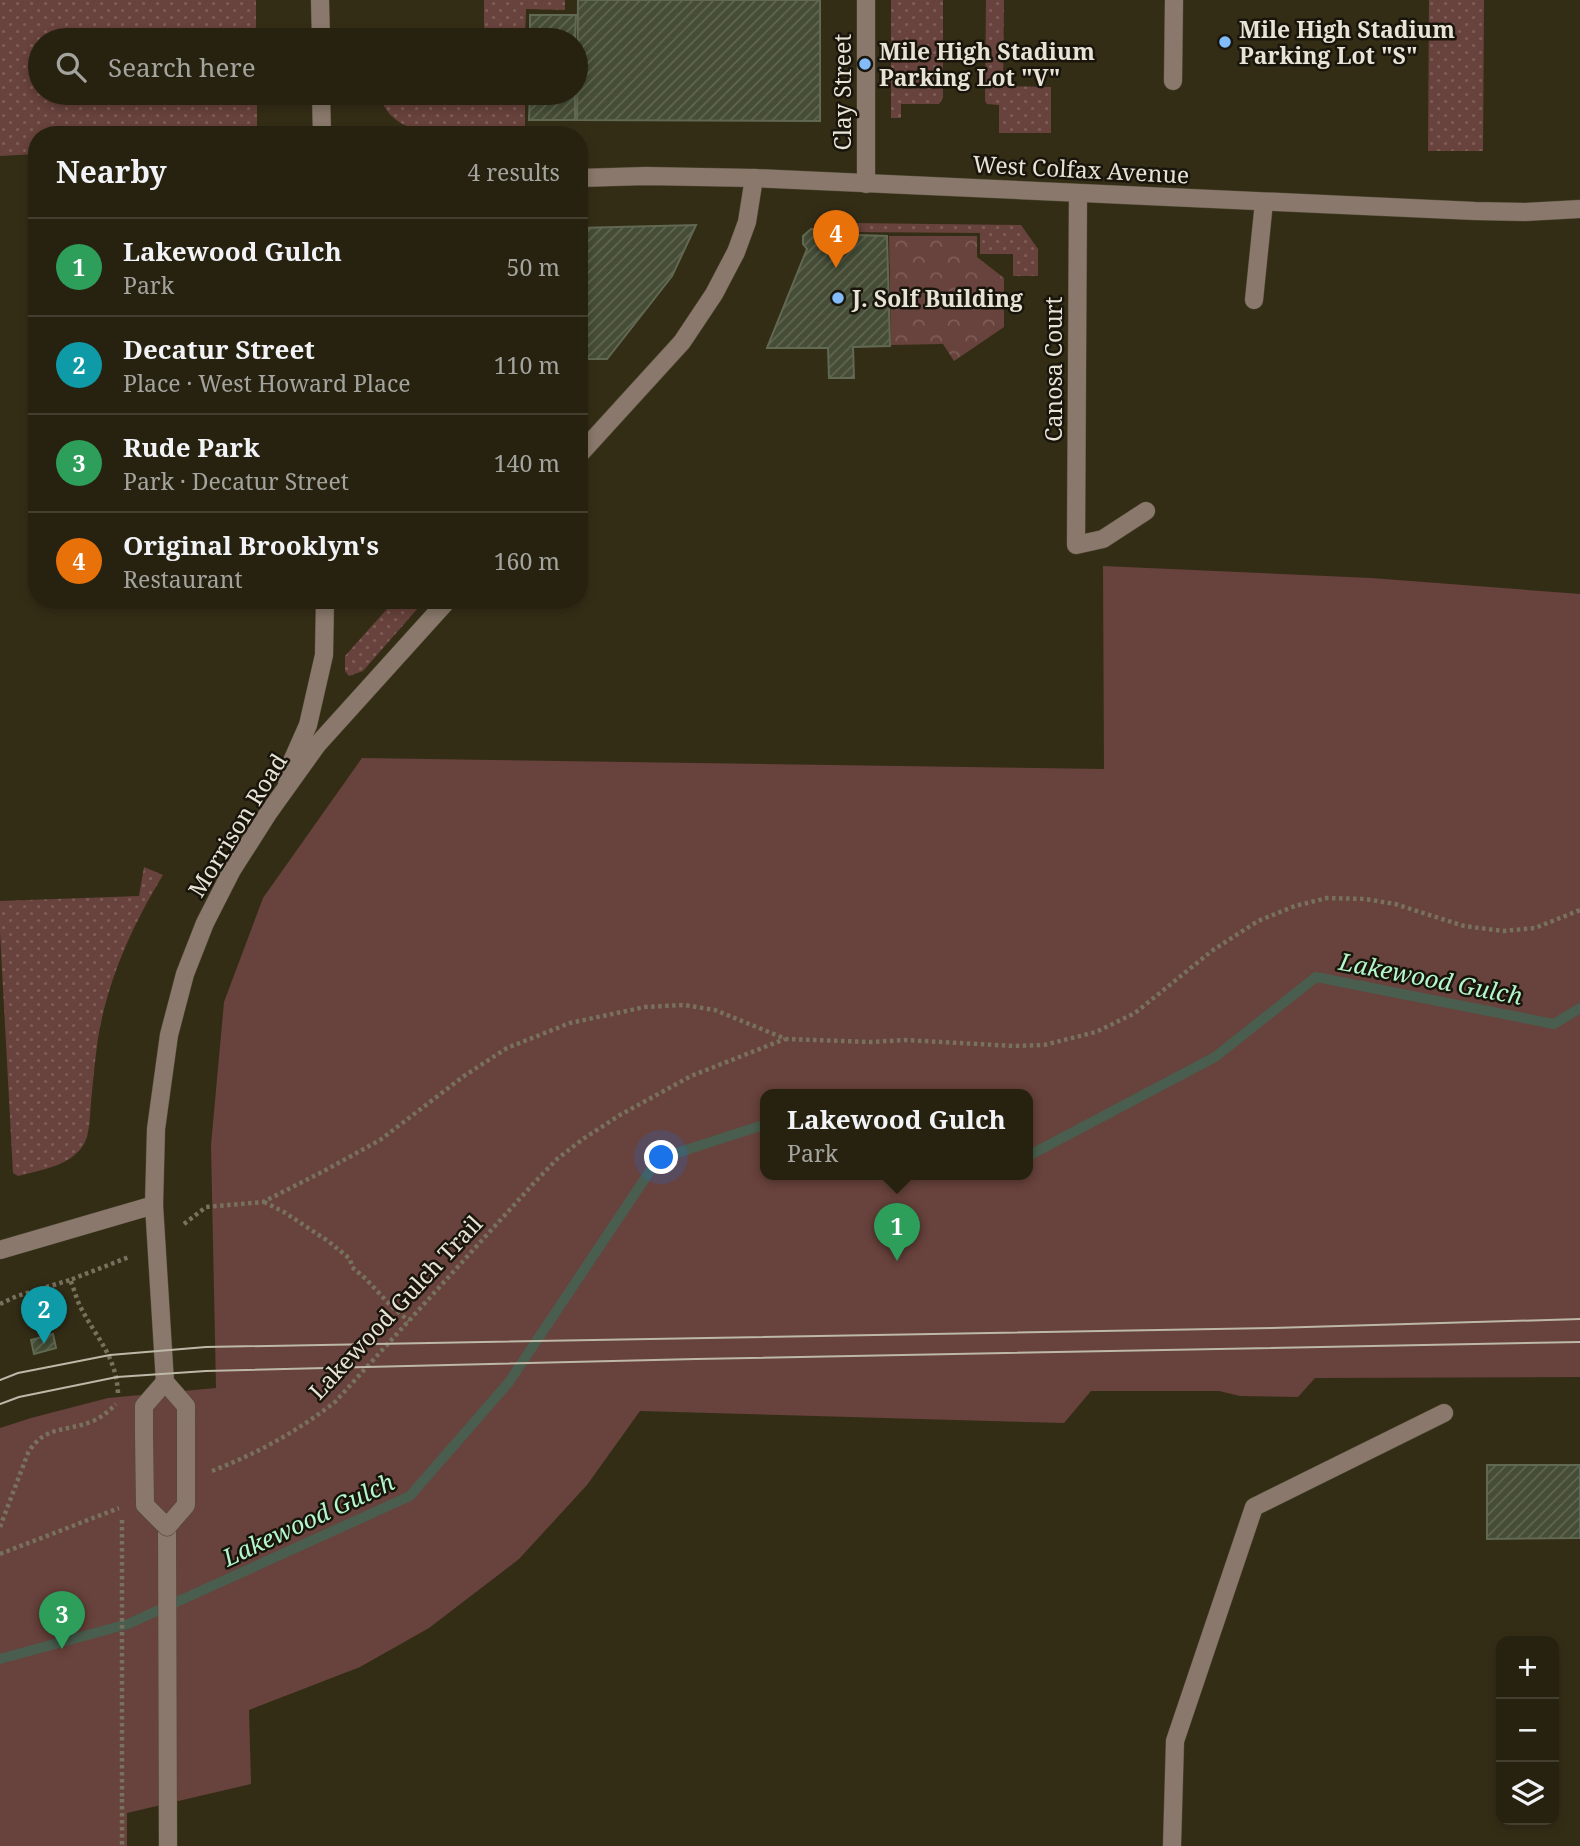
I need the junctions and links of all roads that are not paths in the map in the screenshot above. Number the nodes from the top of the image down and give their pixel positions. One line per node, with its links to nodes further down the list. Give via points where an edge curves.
1 (320, 0): 4 (street)
2 (866, 0): 10 (street, Clay Street)
3 (1174, 0): 5 (street)
4 (321, 28)
5 (1173, 80)
6 (321, 105): 7 (street)
7 (322, 126)
8 (588, 178): 9 (street, West Colfax Avenue)
9 (754, 178): 10 (street, West Colfax Avenue); 15 (street, via 747,222 714,294 682,342)
10 (866, 184): 11 (street, West Colfax Avenue)
11 (1078, 194): 12 (street, West Colfax Avenue); 16 (street, Canosa Court, via 1076,545 1103,539)
12 (1264, 202): 13 (street, West Colfax Avenue, via 1513,212); 14 (street)
13 (1580, 209)
14 (1254, 300)
15 (588, 445)
16 (1146, 511)
17 (325, 609): 19 (street, via 324,655 308,726)
18 (440, 609): 19 (street, Morrison Road, via 317,745)
19 (269, 812): 20 (street, Morrison Road, via 232,870 185,974 169,1035 156,1129)
20 (154, 1205): 21 (street); 22 (street, Morrison Road)
21 (0, 1250)
22 (165, 1382): 24 (street, bridge, via 186,1406 187,1505); 24 (street, bridge, via 144,1406 144,1434 145,1505)
23 (1444, 1413): 26 (street, via 1254,1507 1175,1741)
24 (167, 1527): 25 (street)
25 (168, 1846)
26 (1172, 1846)

